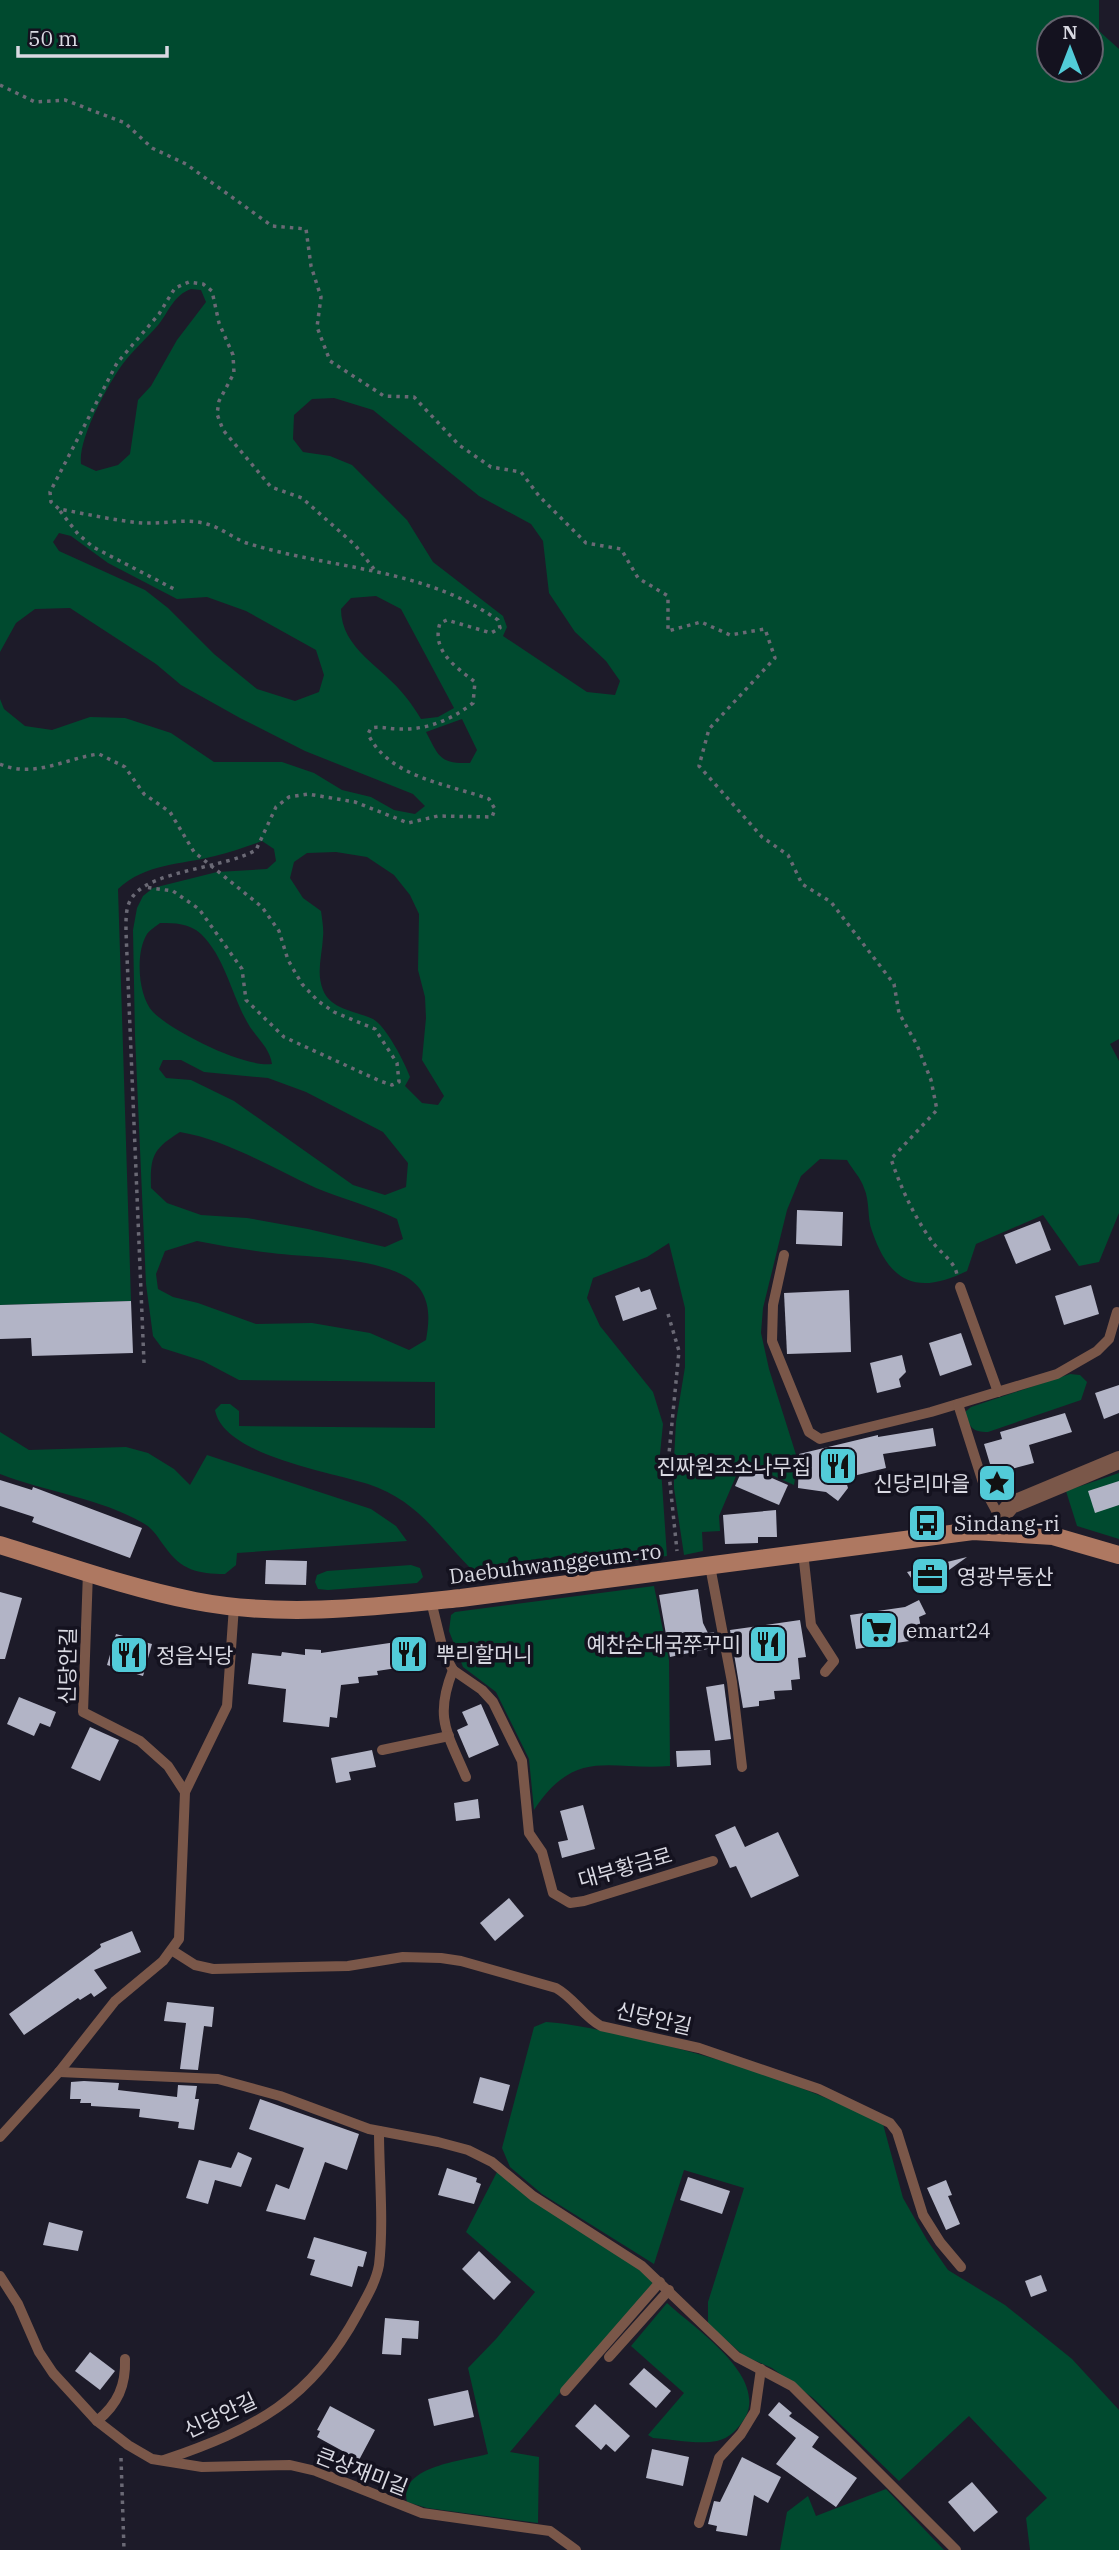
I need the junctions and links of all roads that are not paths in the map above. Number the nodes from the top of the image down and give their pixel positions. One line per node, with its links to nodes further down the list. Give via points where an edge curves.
1 (785, 1255): 5 (lane, via 773,1305 772,1341 813,1437 830,1438)
2 (960, 1287): 4 (lane)
3 (1117, 1312): 4 (lane, via 1109,1339 1078,1364)
4 (998, 1392): 5 (lane)
5 (958, 1404): 7 (lane)
6 (1119, 1460): 7 (street, via 1027,1496 1011,1505)
7 (997, 1524): 9 (main road, Daebuhwanggeum-ro); 10 (main road, Daebuhwanggeum-ro)
8 (0, 1545): 12 (main road, Daebuhwanggeum-ro)
9 (803, 1552): 11 (main road, Daebuhwanggeum-ro); 16 (lane, via 811,1625 834,1661)
10 (1119, 1555)
11 (710, 1566): 13 (main road, Daebuhwanggeum-ro); 19 (lane)
12 (88, 1572): 14 (main road, Daebuhwanggeum-ro, via 166,1594); 21 (lane, 신당안길, via 83,1712 140,1741 168,1766)
13 (431, 1601): 14 (main road, Daebuhwanggeum-ro, via 304,1609); 15 (lane, via 444,1654)
14 (234, 1606): 21 (lane, via 227,1706)
15 (453, 1670): 17 (lane, via 443,1704 442,1722); 22 (lane, 대부황금로, via 493,1702 509,1733 524,1773 529,1833 542,1852 548,1881 560,1900 583,1901)
16 (825, 1672)
17 (449, 1736): 18 (lane); 20 (lane)
18 (382, 1750)
19 (742, 1767)
20 (466, 1777)
21 (185, 1792): 23 (lane, via 181,1923)
22 (713, 1861)
23 (173, 1951): 24 (lane, via 115,2001); 27 (lane, 신당안길, via 195,1965 213,1969 348,1966 403,1957 461,1961 556,1988 601,2026 699,2048 819,2089 880,2117 897,2132 923,2216)
24 (59, 2071): 25 (lane, via 218,2079 280,2095); 26 (lane)
25 (379, 2131): 29 (lane, via 468,2150 492,2162 533,2196 612,2245); 35 (lane, 신당안길, via 379,2266 334,2354 307,2386 275,2410)
26 (0, 2137)
27 (961, 2267)
28 (0, 2276): 34 (lane, 큰상재미길, via 39,2353)
29 (665, 2286): 30 (lane); 32 (lane, via 737,2357); 33 (lane)
30 (609, 2357)
31 (125, 2359): 34 (lane, via 117,2400)
32 (761, 2369): 36 (lane, via 755,2411 719,2458); 38 (lane, via 814,2404)
33 (565, 2391)
34 (97, 2421): 35 (lane, 큰상재미길)
35 (161, 2461): 37 (lane, 큰상재미길, via 202,2467 290,2465 422,2513 550,2531)
36 (699, 2523)
37 (576, 2550)
38 (956, 2550)

